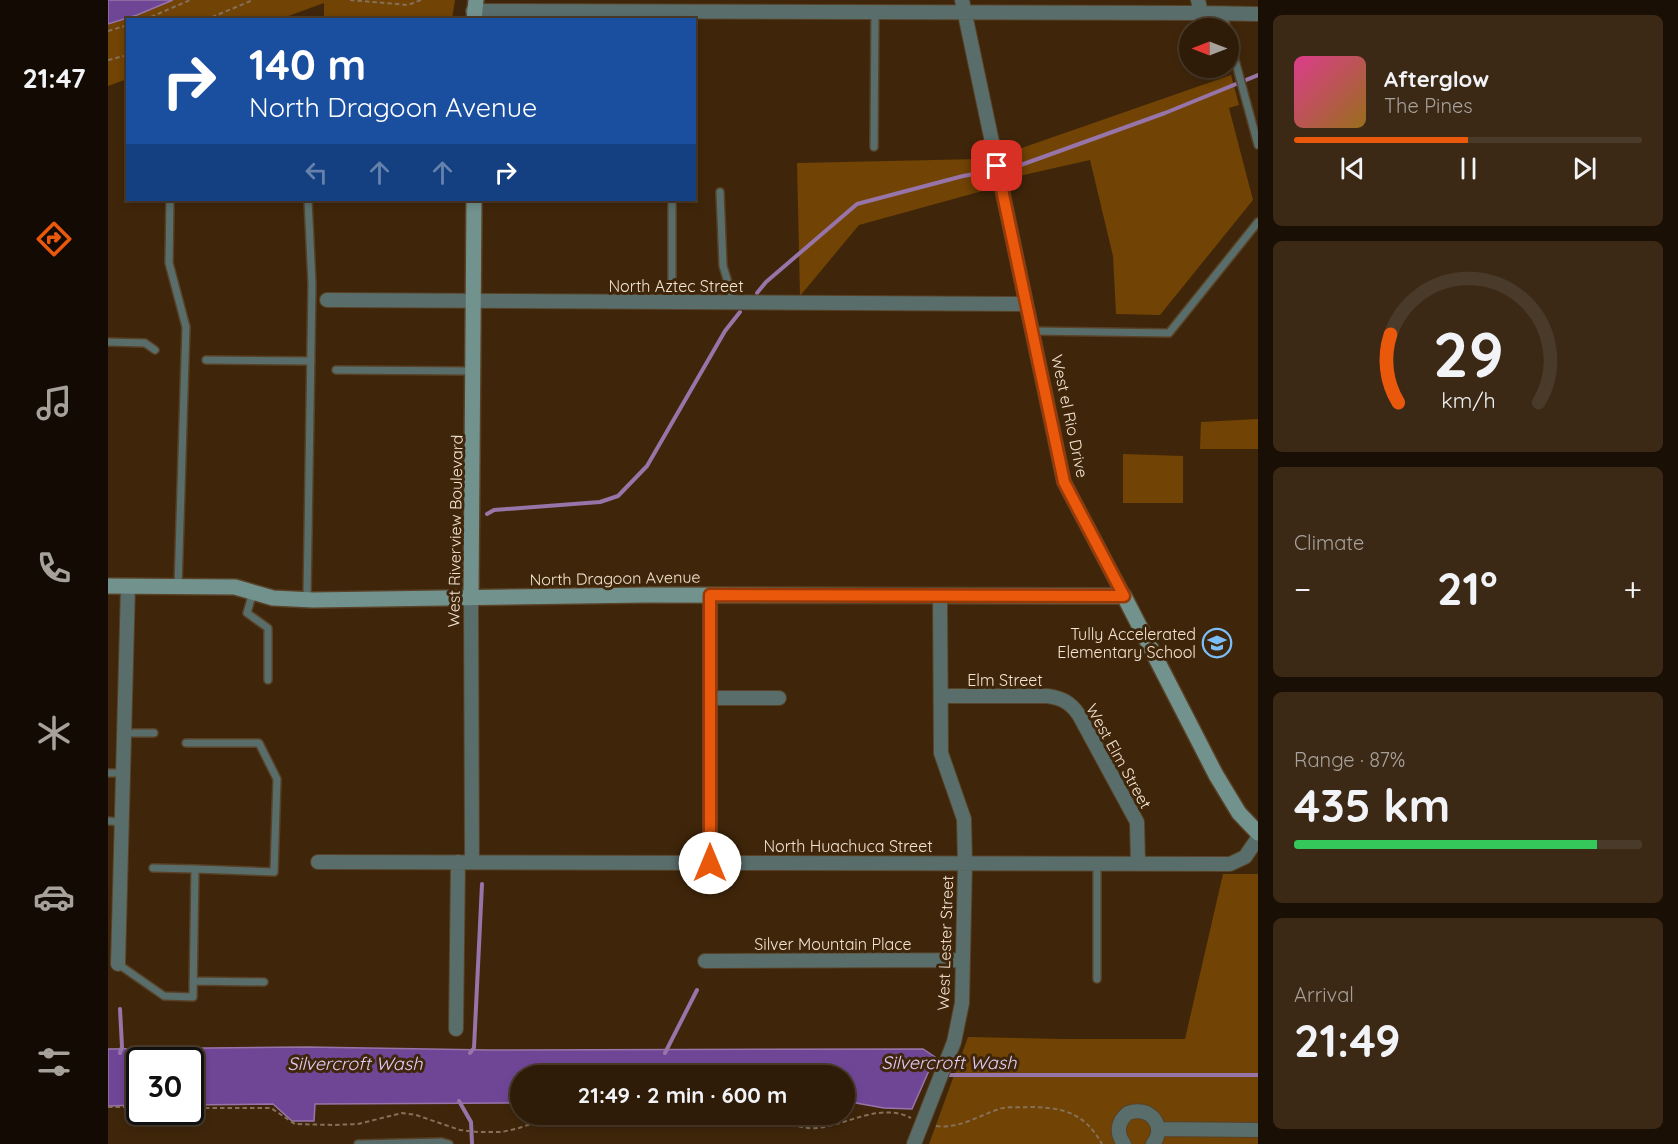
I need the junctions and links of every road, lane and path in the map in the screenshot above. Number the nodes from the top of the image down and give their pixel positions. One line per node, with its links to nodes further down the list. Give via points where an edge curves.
1 (190, 0): 10 (path)
2 (253, 0): 11 (path)
3 (350, 0): 4 (path, via 408,5)
4 (421, 0)
5 (964, 6): 6 (street); 8 (street); 31 (street, West el Rio Drive)
6 (1199, 6): 12 (street)
7 (474, 10): 8 (street)
8 (875, 12): 20 (lane)
9 (1258, 14): 13 (street)
10 (149, 18)
11 (210, 18)
12 (1218, 18)
13 (1239, 19)
14 (126, 26): 15 (path)
15 (108, 32)
16 (126, 56): 17 (path)
17 (108, 60)
18 (1239, 75): 19 (lane)
19 (1258, 145)
20 (874, 147)
21 (720, 192): 30 (lane, via 723,266)
22 (170, 201): 41 (lane, via 169,263 186,327)
23 (308, 201): 36 (lane)
24 (474, 201): 28 (street, West Riverview Boulevard)
25 (672, 203): 29 (lane)
26 (1258, 222): 32 (lane, via 1169,333)
27 (327, 300): 28 (street, North Aztec Street)
28 (475, 301): 29 (street, North Aztec Street); 38 (street, West Riverview Boulevard)
29 (672, 302): 30 (street, North Aztec Street)
30 (734, 302): 31 (street, North Aztec Street)
31 (1026, 304): 32 (street, West el Rio Drive)
32 (1033, 331): 45 (street, West el Rio Drive, via 1064,482)
33 (108, 342): 34 (lane, via 145,343)
34 (155, 350)
35 (206, 360): 36 (lane)
36 (311, 361): 47 (lane)
37 (336, 370): 38 (lane)
38 (474, 371): 46 (street, West Riverview Boulevard)
39 (108, 586): 40 (street, North Dragoon Avenue)
40 (128, 586): 41 (street, North Dragoon Avenue); 53 (street)
41 (178, 586): 42 (street, North Dragoon Avenue, via 235,587)
42 (253, 592): 47 (street, North Dragoon Avenue, via 273,598); 48 (lane, via 247,613 268,628)
43 (710, 595): 44 (street, North Dragoon Avenue); 46 (street, North Dragoon Avenue); 50 (street)
44 (940, 596): 45 (street, North Dragoon Avenue); 49 (street, West Lester Street)
45 (1124, 596): 60 (street, West el Rio Drive, via 1216,775 1239,813)
46 (471, 598): 47 (street, North Dragoon Avenue); 63 (street, West Riverview Boulevard)
47 (307, 600)
48 (268, 680)
49 (942, 696): 52 (street, Elm Street, via 1047,696); 65 (street, West Lester Street, via 941,753 964,819)
50 (710, 698): 51 (street); 64 (street)
51 (779, 698)
52 (1068, 702): 67 (street, West Elm Street, via 1079,715 1137,822)
53 (125, 733): 54 (lane); 57 (street)
54 (154, 733)
55 (186, 743): 69 (lane, via 259,743 278,778 274,872)
56 (108, 773): 57 (lane)
57 (124, 773): 59 (street)
58 (108, 821): 59 (lane)
59 (123, 822): 72 (street)
60 (1258, 833)
61 (1258, 838): 67 (street, North Huachuca Street, via 1245,856 1230,864)
62 (318, 862): 63 (street, North Huachuca Street)
63 (465, 862): 64 (street, North Huachuca Street); 76 (street, West Riverview Boulevard)
64 (710, 863): 65 (street, North Huachuca Street)
65 (965, 863): 66 (street, North Huachuca Street); 70 (street, West Lester Street)
66 (1096, 863): 67 (street, North Huachuca Street); 73 (lane)
67 (1138, 863)
68 (153, 868): 69 (lane)
69 (195, 869): 74 (lane)
70 (962, 960): 71 (street, Silver Mountain Place); 85 (street, West Lester Street, via 962,1003 954,1042)
71 (705, 961)
72 (118, 964): 74 (lane, via 164,996 193,997)
73 (1097, 979)
74 (193, 981): 75 (lane)
75 (264, 982)
76 (456, 1029)
77 (108, 1107): 78 (path)
78 (126, 1107)
79 (204, 1107): 80 (path, via 271,1108 295,1124 358,1124 402,1113 477,1132 502,1132)
80 (528, 1125)
81 (1158, 1129): 82 (street); 86 (street, via 1148,1112 1128,1113 1118,1131); 87 (street)
82 (1258, 1130)
83 (358, 1144): 84 (lane)
84 (448, 1144)
85 (914, 1144)
86 (1124, 1144)
87 (1153, 1144)

